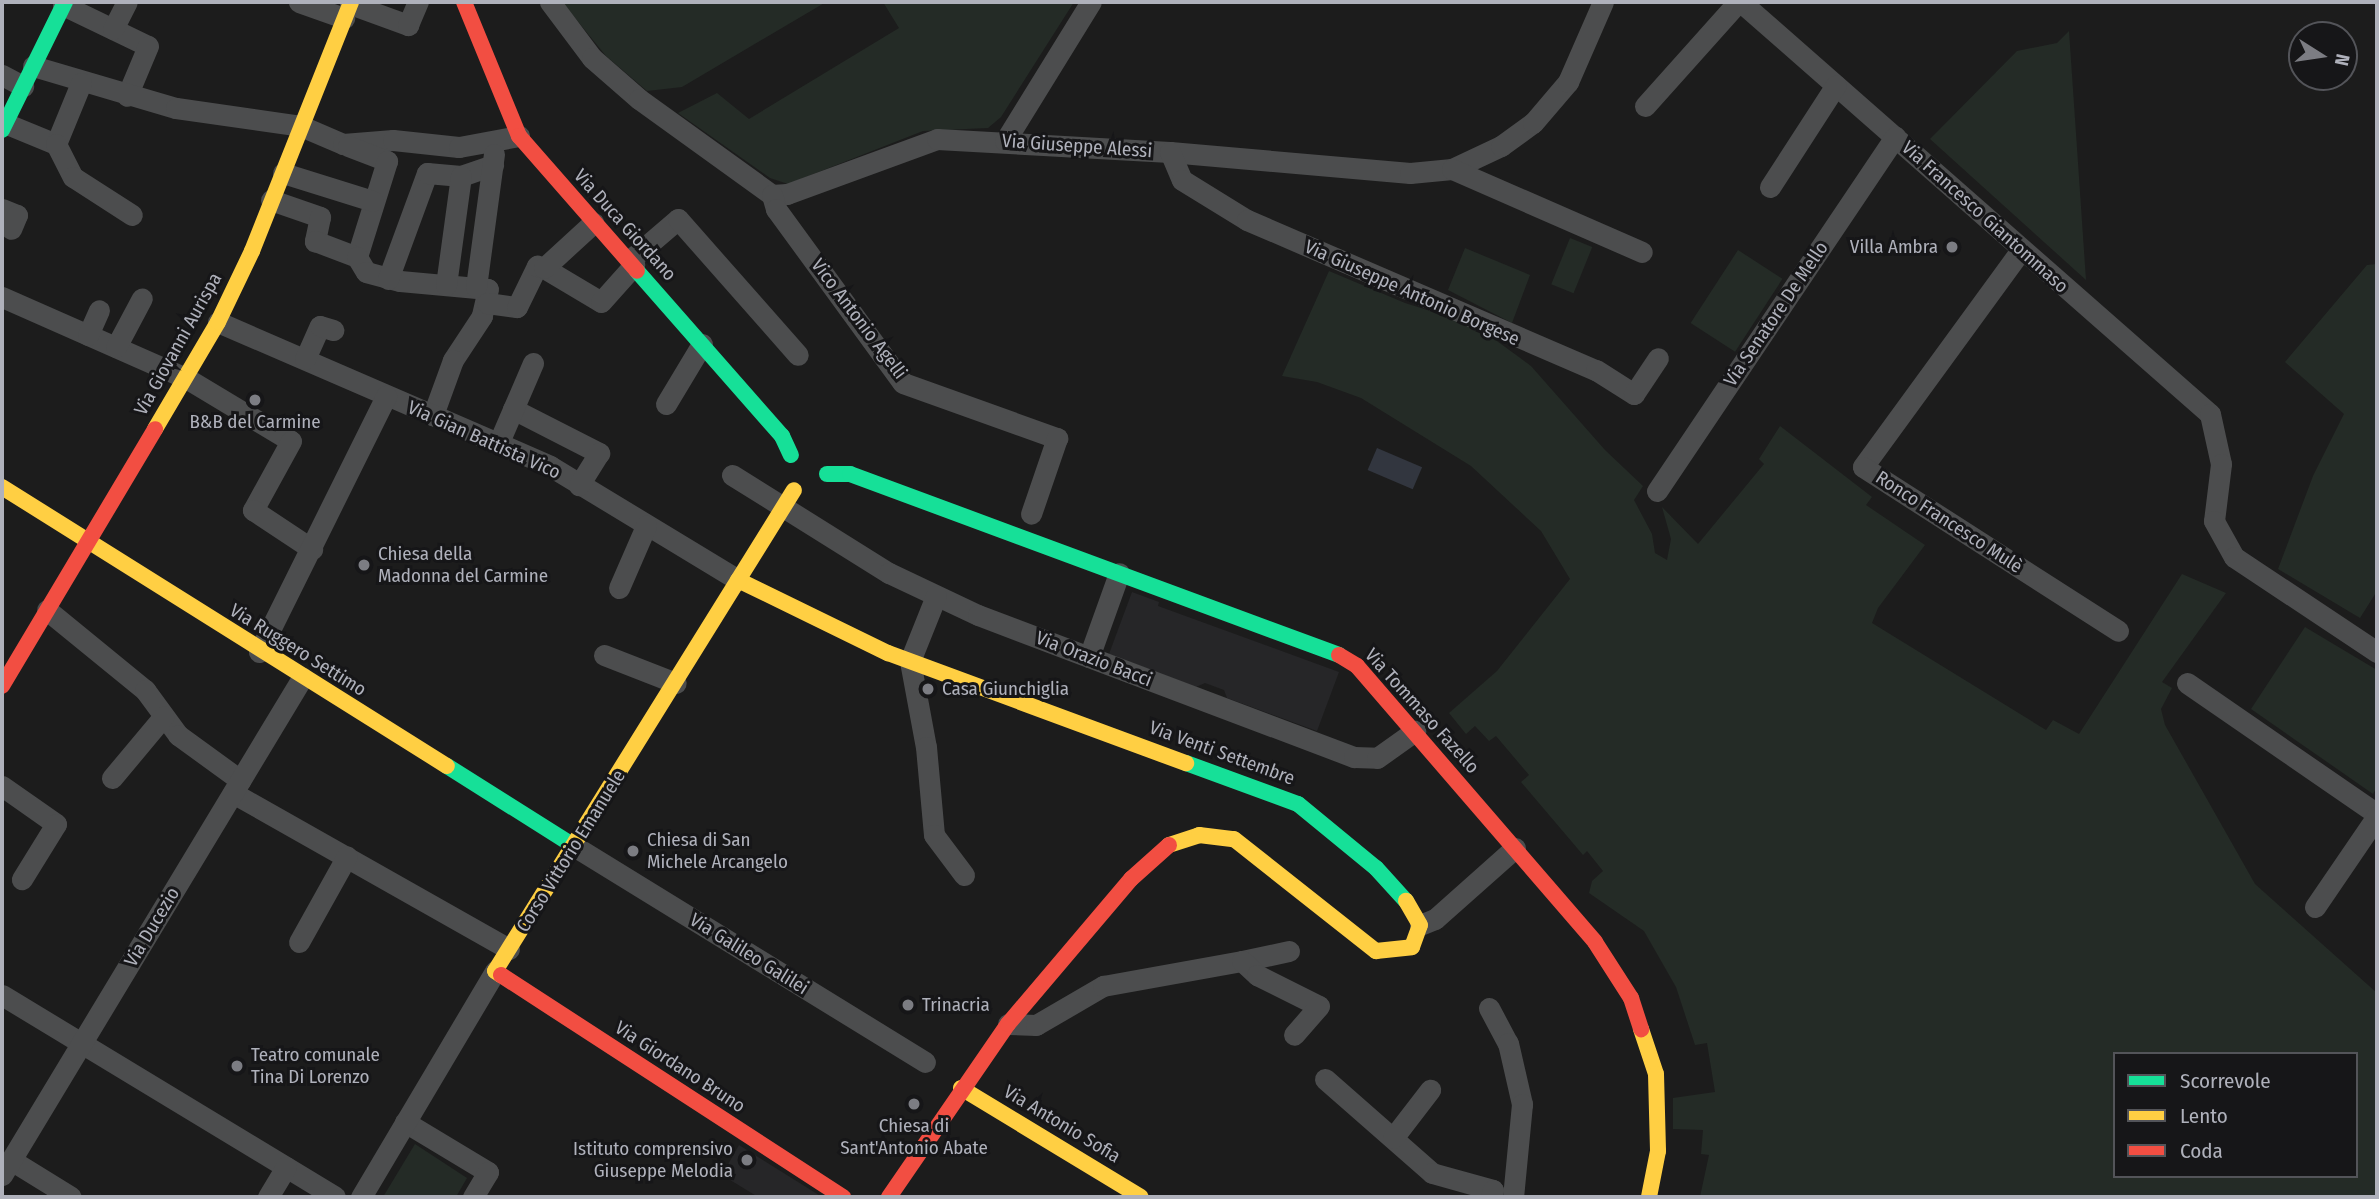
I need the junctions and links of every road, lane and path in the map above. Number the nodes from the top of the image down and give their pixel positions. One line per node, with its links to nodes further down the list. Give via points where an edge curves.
1 (127, 2): 11 (street)
2 (299, 2): 10 (street)
3 (418, 2): 10 (street, via 408,25)
4 (464, 2): 21 (street, Via Duca Giordano)
5 (550, 2): 33 (street, via 592,58 639,99)
6 (1091, 2): 23 (street)
7 (1603, 2): 29 (street, Via Giuseppe Alessi, via 1568,82 1533,123 1501,146)
8 (1740, 2): 15 (street, Via Francesco Giantommaso); 18 (street)
9 (64, 3): 11 (street); 12 (street)
10 (348, 8): 20 (street, Via Giovanni Aurispa)
11 (113, 29): 17 (street, via 148,46)
12 (33, 66): 14 (street); 16 (street)
13 (2, 75): 16 (street)
14 (86, 84): 17 (street); 25 (street)
15 (1836, 85): 22 (street, Via Francesco Giantommaso); 32 (street)
16 (23, 86): 19 (street)
17 (127, 96): 20 (street, via 176,108)
18 (1645, 106)
19 (3, 124): 25 (street)
20 (301, 126): 26 (street); 30 (street, Via Giovanni Aurispa)
21 (519, 136): 24 (street); 37 (street, Via Duca Giordano)
22 (1895, 137): 38 (street, Via Francesco Giantommaso); 67 (street, Via Senatore De Mello)
23 (1005, 141): 27 (street, Via Giuseppe Alessi); 33 (street, Via Giuseppe Alessi, via 937,139 787,194)
24 (495, 143): 26 (street, via 459,147 393,139); 28 (street)
25 (56, 144): 36 (street, via 74,177)
26 (343, 144): 35 (street, via 387,161)
27 (1170, 152): 29 (street, Via Giuseppe Alessi, via 1410,173); 55 (street, Via Giuseppe Antonio Borgese, via 1182,180 1247,220 1596,370 1634,394)
28 (493, 165): 31 (street); 45 (street, via 486,195)
29 (1452, 169): 39 (street)
30 (283, 173): 34 (street, Via Giovanni Aurispa); 35 (street)
31 (459, 184): 43 (street, via 427,173); 44 (street)
32 (1770, 187)
33 (772, 195): 69 (street, Vico Antonio Agelli, via 776,209 903,383 1057,438)
34 (271, 200): 40 (street, via 320,217 315,241); 49 (street, Via Giovanni Aurispa)
35 (373, 201): 40 (street)
36 (132, 215)
37 (593, 222): 41 (street, Via Duca Giordano); 42 (street)
38 (2021, 250): 78 (street, Ronco Francesco Mulè, via 1863,467); 80 (street, Via Francesco Giantommaso, via 2210,414 2221,464 2214,521 2234,557)
39 (1642, 252)
40 (357, 257): 43 (street, via 366,272)
41 (632, 263): 42 (street, via 601,302); 52 (street, Via Duca Giordano); 54 (street, via 675,216)
42 (544, 268): 45 (street, via 537,266 517,307)
43 (394, 280): 44 (street)
44 (446, 285): 45 (street)
45 (482, 295): 62 (street, via 460,371)
46 (2, 297): 51 (street)
47 (142, 298): 53 (street)
48 (99, 310): 51 (street)
49 (218, 322): 56 (street, Via Gian Battista Vico); 58 (street, Via Giovanni Aurispa)
50 (333, 330): 56 (street, via 320,326)
51 (89, 335): 53 (street)
52 (702, 344): 60 (street); 68 (street, Via Duca Giordano, via 797,452 784,473)
53 (116, 347): 58 (street)
54 (798, 355)
55 (1658, 358)
56 (305, 359): 59 (street, Via Gian Battista Vico)
57 (533, 363): 61 (street)
58 (186, 378): 71 (street, Via Giovanni Aurispa); 72 (street, via 291,441 253,510)
59 (386, 396): 62 (street, Via Gian Battista Vico); 72 (street)
60 (666, 404)
61 (513, 409): 63 (street); 65 (street, via 599,453)
62 (433, 415): 63 (street, Via Gian Battista Vico)
63 (499, 442): 65 (street, Via Gian Battista Vico)
64 (732, 475): 68 (street, Via Orazio Bacci)
65 (579, 485): 70 (street, Via Gian Battista Vico)
66 (2, 487): 71 (street, Via Ruggero Settimo)
67 (1657, 491)
68 (789, 498): 73 (street, Via Tommaso Fazello, via 821,478 850,474); 74 (street, Corso Vittorio Emanuele); 76 (street, Via Orazio Bacci, via 889,573)
69 (1031, 514)
70 (646, 526): 74 (street, Via Gian Battista Vico); 75 (street)
71 (87, 541): 77 (street, Via Giovanni Aurispa); 79 (street, Via Ruggero Settimo)
72 (312, 549): 79 (street)
73 (1119, 573): 82 (street); 89 (street, Via Tommaso Fazello, via 1340,655 1357,666)
74 (738, 580): 83 (street, Via Venti Settembre); 85 (street, Corso Vittorio Emanuele)
75 (619, 588)
76 (936, 596): 82 (street, Via Orazio Bacci); 83 (street)
77 (47, 610): 87 (street, Via Giovanni Aurispa); 88 (street, via 145,690)
78 (2118, 631)
79 (259, 652): 84 (street, Via Ruggero Settimo)
80 (2377, 652)
81 (604, 655): 85 (street)
82 (1089, 657): 89 (street, Via Orazio Bacci, via 1354,757 1377,758)
83 (910, 661): 97 (street, via 926,747 934,835); 100 (street, Via Venti Settembre, via 1298,804 1376,868 1413,908)
84 (302, 678): 92 (street, Via Ducezio); 94 (street, Via Ruggero Settimo)
85 (676, 683): 94 (street, Corso Vittorio Emanuele)
86 (2187, 683): 93 (street)
87 (2, 686)
88 (163, 717): 90 (street); 92 (street)
89 (1415, 731): 95 (street, Via Tommaso Fazello)
90 (112, 778)
91 (2, 786): 98 (street, via 56,824)
92 (236, 787): 96 (street); 110 (street, Via Ducezio)
93 (2377, 815): 99 (street)
94 (574, 846): 102 (street, Corso Vittorio Emanuele); 111 (street, Via Galileo Galilei)
95 (1515, 848): 100 (street, via 1436,919); 129 (street, Via Tommaso Fazello, via 1595,942 1632,998 1656,1074 1658,1151)
96 (347, 856): 101 (street); 102 (street)
97 (964, 875)
98 (22, 880)
99 (2315, 907)
100 (1420, 925): 108 (street, via 1412,947 1376,951 1234,839 1185,838 1165,846 1131,879)
101 (299, 942)
102 (509, 949): 105 (street, Corso Vittorio Emanuele)
103 (1289, 951): 104 (street)
104 (1242, 961): 108 (street, via 1103,986 1036,1025); 109 (street, via 1257,975 1319,1006)
105 (495, 971): 115 (street, Corso Vittorio Emanuele); 125 (street, Via Giordano Bruno)
106 (2, 995): 110 (street)
107 (1489, 1008): 128 (street, via 1508,1043 1521,1104)
108 (1008, 1024): 113 (street)
109 (1294, 1035)
110 (81, 1044): 117 (street); 118 (street, Via Ducezio)
111 (925, 1062)
112 (1325, 1079): 116 (street)
113 (961, 1088): 126 (street); 127 (street, Via Antonio Sofia)
114 (1430, 1090): 116 (street)
115 (405, 1122): 123 (street, Corso Vittorio Emanuele); 124 (street, via 488,1172)
116 (1393, 1138): 119 (street, via 1432,1173)
117 (286, 1167): 121 (street); 122 (street)
118 (6, 1168): 120 (street)
119 (1486, 1192)
120 (71, 1197)
121 (268, 1197)
122 (335, 1197)
123 (361, 1197)
124 (473, 1197)
125 (843, 1197)
126 (889, 1197)
127 (1141, 1197)
128 (1513, 1197)
129 (1649, 1197)

